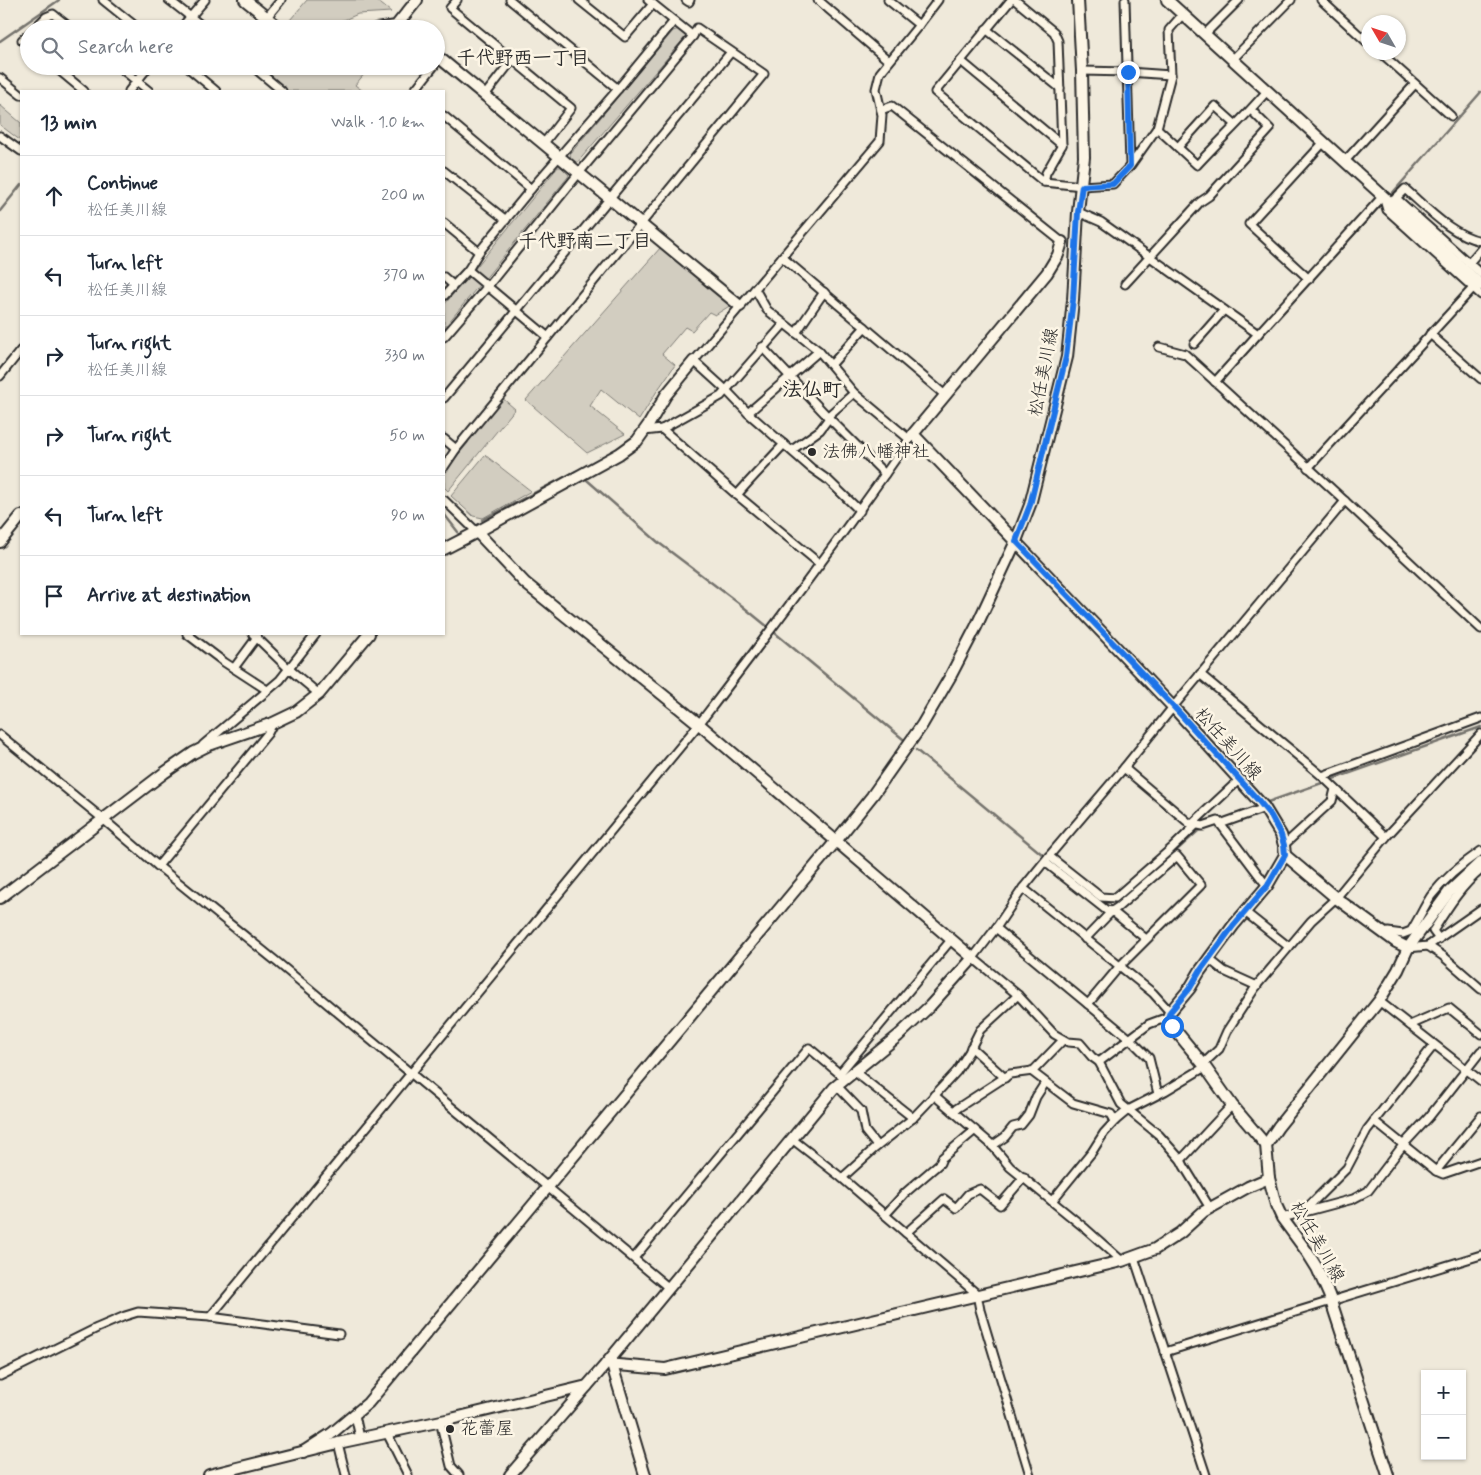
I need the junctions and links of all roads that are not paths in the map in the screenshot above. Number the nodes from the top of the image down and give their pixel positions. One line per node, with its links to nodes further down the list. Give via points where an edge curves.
1 (103, 0): 28 (street)
2 (169, 0): 24 (street)
3 (206, 0): 24 (street)
4 (245, 0): 25 (street)
5 (281, 0): 25 (street)
6 (418, 0): 32 (street)
7 (457, 0): 40 (street, via 450,8)
8 (510, 0): 59 (street)
9 (579, 0): 21 (street, via 624,37)
10 (686, 0): 11 (street)
11 (690, 0)
12 (818, 0): 43 (street)
13 (888, 0): 34 (street)
14 (938, 0): 34 (street)
15 (1013, 0): 35 (street); 58 (street, via 1054,32 1058,40)
16 (1078, 0): 46 (street, 松任美川線)
17 (1125, 0): 47 (street)
18 (1239, 0): 36 (street)
19 (1292, 0): 41 (street)
20 (1321, 0): 38 (street)
21 (651, 2): 33 (street)
22 (1174, 2): 23 (street)
23 (1182, 14): 36 (street); 54 (street, via 1169,30)
24 (191, 16): 29 (street); 30 (street)
25 (267, 17): 31 (street)
26 (43, 20): 27 (street, via 53,14)
27 (61, 20)
28 (128, 20)
29 (188, 20)
30 (196, 20)
31 (270, 20)
32 (405, 20)
33 (674, 21): 37 (street); 59 (street)
34 (919, 25): 43 (street)
35 (986, 29): 44 (street); 58 (street)
36 (1204, 34): 41 (street)
37 (693, 36): 39 (street, via 697,28); 85 (street)
38 (1361, 37)
39 (731, 52): 89 (street); 94 (street, via 764,74)
40 (513, 60): 68 (street); 77 (street, via 571,108)
41 (1232, 60): 66 (street)
42 (1389, 60): 57 (street)
43 (889, 61): 69 (street, via 880,73 876,89)
44 (961, 61): 78 (street); 86 (street, via 935,92)
45 (445, 67): 68 (street)
46 (1082, 71): 47 (street); 87 (street, 松任美川線)
47 (1128, 72): 54 (street); 83 (street)
48 (65, 75): 60 (street)
49 (129, 75): 56 (street)
50 (142, 75): 56 (street)
51 (197, 75): 63 (street)
52 (263, 75): 64 (street)
53 (426, 75): 65 (street)
54 (1171, 75): 74 (street)
55 (0, 78): 67 (street)
56 (137, 81): 61 (street); 62 (street)
57 (1415, 84): 71 (street); 82 (street)
58 (1060, 88): 78 (street)
59 (618, 89): 81 (street)
60 (83, 90)
61 (129, 90)
62 (148, 90)
63 (215, 90)
64 (281, 90)
65 (415, 90)
66 (1267, 90): 70 (street); 76 (street)
67 (20, 94)
68 (486, 95): 77 (street)
69 (881, 110): 96 (street, via 892,106); 99 (street, via 880,141)
70 (1251, 110): 73 (street); 100 (street, via 1270,129)
71 (1451, 116)
72 (445, 117): 88 (street)
73 (1235, 124): 79 (street, via 1197,165); 79 (street, via 1215,106)
74 (1157, 128): 79 (street); 83 (street)
75 (0, 136): 80 (street)
76 (1324, 142): 82 (street); 105 (street, via 1249,224)
77 (544, 143): 81 (street)
78 (1062, 145): 86 (street)
79 (1178, 147)
80 (20, 150)
81 (560, 157): 85 (street); 88 (street)
82 (1345, 161): 90 (street)
83 (1130, 166): 87 (street, via 1113,184)
84 (445, 172): 92 (street)
85 (579, 173): 89 (street); 109 (street)
86 (1044, 182): 87 (street)
87 (1082, 186): 91 (street, 松任美川線)
88 (532, 189): 92 (street)
89 (610, 199): 94 (street); 116 (street)
90 (1390, 199): 95 (street, via 1405,189 1456,232); 101 (street); 105 (street); 108 (street)
91 (1078, 212): 100 (street, via 1101,222); 157 (street, 松任美川線, via 1066,357 1030,505)
92 (506, 220): 98 (street)
93 (445, 224): 98 (street)
94 (641, 224): 114 (street); 123 (street)
95 (1481, 241)
96 (1062, 242): 137 (street, via 1047,273)
97 (1481, 249): 101 (street)
98 (479, 252): 102 (street)
99 (782, 257): 110 (street); 111 (street)
100 (1150, 258): 106 (street); 115 (street)
101 (1469, 263): 103 (street)
102 (468, 270): 107 (street); 109 (street)
103 (1481, 274)
104 (445, 278): 107 (street)
105 (1309, 279): 120 (street)
106 (1125, 284)
107 (453, 285): 112 (street)
108 (1477, 286): 113 (street); 121 (street)
109 (487, 287): 116 (street); 122 (street)
110 (755, 289): 114 (street); 117 (street, via 768,310)
111 (824, 292): 118 (street); 119 (street)
112 (445, 295)
113 (1481, 295)
114 (740, 306): 129 (street)
115 (1224, 310): 120 (street); 124 (street)
116 (517, 311): 123 (street); 138 (street)
117 (784, 324): 119 (street); 125 (street)
118 (865, 327): 130 (street); 137 (street)
119 (796, 333): 128 (street)
120 (1258, 334): 134 (street)
121 (1430, 334): 133 (street); 149 (street)
122 (445, 336)
123 (548, 337): 146 (street)
124 (1194, 344)
125 (762, 347): 132 (street); 135 (street)
126 (1159, 347): 134 (street, via 1185,354)
127 (20, 351): 131 (street)
128 (820, 352): 130 (street); 132 (street)
129 (694, 361): 135 (street); 142 (street, via 666,394)
130 (831, 365): 136 (street)
131 (0, 376)
132 (791, 378): 139 (street); 140 (street)
133 (1481, 379)
134 (1215, 382): 149 (street)
135 (726, 390): 139 (street); 141 (street, via 721,396)
136 (854, 393): 140 (street); 143 (street)
137 (944, 395): 143 (street)
138 (445, 397)
139 (748, 413): 145 (street)
140 (828, 417): 147 (street, via 820,430); 150 (street)
141 (662, 429): 142 (street); 151 (street)
142 (644, 431): 156 (street, via 637,441 619,454)
143 (911, 437): 150 (street); 157 (street)
144 (445, 441): 146 (street)
145 (784, 444): 147 (street); 151 (street)
146 (456, 449): 148 (street)
147 (792, 450): 154 (street)
148 (445, 466)
149 (1308, 468): 153 (street)
150 (886, 474): 154 (street)
151 (737, 495): 160 (street)
152 (445, 501): 156 (street)
153 (1344, 501): 161 (street); 168 (street)
154 (860, 511): 160 (street)
155 (20, 517): 158 (street)
156 (477, 532): 159 (street); 174 (street, via 525,583)
157 (1016, 541): 171 (street, 松任美川線); 187 (street, via 976,627 922,725)
158 (0, 542)
159 (445, 548)
160 (820, 564): 174 (street)
161 (1481, 629)
162 (188, 635): 166 (street)
163 (255, 635): 166 (street); 167 (street)
164 (314, 635): 167 (street)
165 (368, 635): 170 (street)
166 (234, 668): 169 (street)
167 (289, 669): 169 (street); 170 (street)
168 (1200, 674): 171 (street); 179 (street)
169 (267, 690): 177 (street)
170 (319, 694): 173 (street, via 296,712)
171 (1173, 706): 178 (street); 180 (street, 松任美川線)
172 (1481, 718): 179 (street)
173 (273, 722): 177 (street); 194 (street, via 268,733)
174 (699, 724): 187 (street); 233 (street)
175 (0, 734): 183 (street)
176 (1481, 734): 186 (street)
177 (193, 753): 183 (street)
178 (1124, 768): 184 (street); 192 (street)
179 (1322, 776): 181 (street)
180 (1239, 780): 182 (street, 松任美川線); 184 (street)
181 (1336, 789): 186 (street); 189 (street, via 1332,801)
182 (1263, 805): 185 (street); 189 (street, 松任美川線, via 1281,835)
183 (103, 819): 194 (street); 198 (street)
184 (1194, 824): 185 (street, via 1203,826 1218,821); 188 (street)
185 (1220, 824): 196 (street)
186 (1386, 837): 199 (street)
187 (836, 841): 208 (street); 260 (street)
188 (1171, 849): 191 (street); 192 (street, via 1115,898 1101,897)
189 (1284, 850): 196 (street); 199 (street)
190 (1481, 851): 204 (street, via 1440,886 1412,931 1403,934 1388,932)
191 (1177, 856): 201 (street); 206 (street, via 1201,884)
192 (1047, 859): 197 (street); 201 (street, via 1101,908)
193 (1481, 862): 211 (street, via 1449,892)
194 (158, 866): 233 (street)
195 (1481, 870): 207 (street, via 1456,895 1433,931)
196 (1267, 886): 202 (street)
197 (1023, 888): 203 (street); 205 (street)
198 (0, 898)
199 (1336, 898): 204 (street); 210 (street, via 1311,920)
200 (1481, 909): 207 (street)
201 (1112, 911): 205 (street); 206 (street)
202 (1245, 912): 210 (street); 213 (street)
203 (996, 928): 212 (street); 219 (street)
204 (1386, 935): 211 (street)
205 (1085, 939): 214 (street)
206 (1146, 939): 214 (street)
207 (1439, 939): 209 (street)
208 (952, 940): 212 (street); 234 (street)
209 (1428, 946): 211 (street); 216 (street)
210 (1290, 947): 215 (street)
211 (1408, 948): 218 (street)
212 (973, 958): 217 (street); 232 (street, via 930,1006)
213 (1209, 959): 215 (street, via 1224,971); 220 (street)
214 (1119, 967): 219 (street); 220 (street, via 1153,993)
215 (1257, 986): 229 (street, via 1219,1049)
216 (1481, 989)
217 (1018, 995): 224 (street); 226 (street, via 980,1030)
218 (1379, 1001): 221 (street); 251 (street)
219 (1088, 1004): 223 (street)
220 (1169, 1014): 223 (street); 229 (street, via 1172,1026)
221 (1410, 1025): 222 (street, via 1449,1008); 225 (street)
222 (1481, 1034)
223 (1130, 1039): 228 (street); 239 (street, via 1149,1058)
224 (1063, 1040): 228 (street, via 1080,1043); 231 (street)
225 (1434, 1045): 230 (street); 246 (street)
226 (972, 1047): 235 (street); 240 (street, via 957,1071)
227 (1481, 1052): 230 (street)
228 (1099, 1062): 242 (street, via 1121,1104)
229 (1204, 1065): 239 (street); 241 (street)
230 (1466, 1069): 236 (street); 250 (street)
231 (1031, 1071): 235 (street, via 1010,1074); 237 (street)
232 (855, 1072): 234 (street); 245 (street)
233 (412, 1074): 260 (street); 274 (street)
234 (843, 1076): 238 (street); 269 (street, via 809,1048)
235 (1005, 1078): 243 (street)
236 (1481, 1081)
237 (1045, 1083): 247 (street, via 1074,1102 1111,1114); 253 (street, via 1021,1125 1013,1127)
238 (836, 1086): 249 (street); 252 (street, via 861,1111 865,1131)
239 (1158, 1094): 242 (street)
240 (934, 1095): 243 (street); 245 (street)
241 (1232, 1105): 251 (street); 254 (street)
242 (1128, 1110): 247 (street); 254 (street, via 1159,1134)
243 (953, 1111): 248 (street)
244 (1481, 1116): 256 (street)
245 (913, 1118): 252 (street)
246 (1374, 1120): 250 (street); 263 (street, via 1347,1168)
247 (1115, 1121): 261 (street)
248 (975, 1130): 253 (street); 264 (street)
249 (792, 1138): 257 (street); 271 (street)
250 (1404, 1144): 256 (street); 263 (street, via 1368,1191)
251 (1266, 1145): 259 (street, 松任美川線)
252 (877, 1146): 257 (street)
253 (992, 1146): 258 (street)
254 (1181, 1160): 262 (street)
255 (1481, 1161): 256 (street, via 1443,1174)
256 (1436, 1171)
257 (842, 1178): 264 (street)
258 (1024, 1178): 261 (street); 266 (street, via 1000,1205 980,1190 968,1194 956,1208 944,1199)
259 (1270, 1178): 262 (street); 265 (street, 松任美川線)
260 (548, 1187): 269 (street); 280 (street)
261 (1052, 1200): 270 (street)
262 (1210, 1208): 268 (street, via 1180,1233 1155,1249)
263 (1301, 1213): 265 (street)
264 (885, 1215): 266 (street)
265 (1282, 1218): 273 (street, 松任美川線, via 1317,1268)
266 (906, 1233): 272 (street)
267 (1481, 1255): 273 (street)
268 (1134, 1257): 270 (street); 276 (street)
269 (634, 1258): 271 (street)
270 (1122, 1261): 272 (street)
271 (669, 1288): 277 (street)
272 (978, 1294): 277 (street, via 665,1369); 292 (street)
273 (1331, 1302): 276 (street); 294 (street, 松任美川線)
274 (210, 1317): 275 (street); 278 (street, via 138,1312)
275 (339, 1334)
276 (1165, 1352): 293 (street)
277 (609, 1364): 279 (street); 291 (street)
278 (0, 1376)
279 (587, 1386): 281 (street); 290 (street)
280 (355, 1415): 283 (street); 285 (street)
281 (440, 1422): 282 (street); 289 (street, via 451,1466)
282 (387, 1433): 283 (street); 288 (street)
283 (360, 1438): 284 (street)
284 (338, 1443): 285 (street); 287 (street)
285 (303, 1452): 286 (street)
286 (209, 1475)
287 (346, 1475)
288 (408, 1475)
289 (459, 1475)
290 (510, 1475)
291 (645, 1475)
292 (1030, 1475)
293 (1206, 1475)
294 (1388, 1475)

